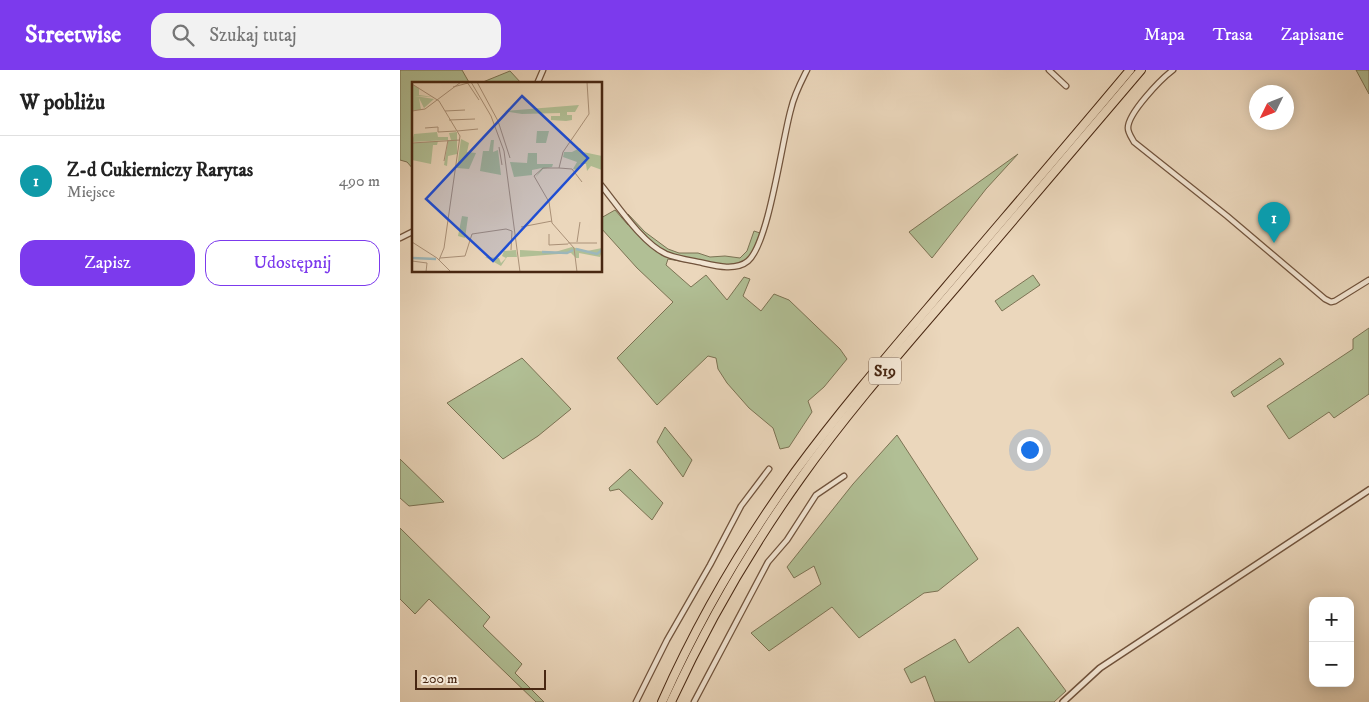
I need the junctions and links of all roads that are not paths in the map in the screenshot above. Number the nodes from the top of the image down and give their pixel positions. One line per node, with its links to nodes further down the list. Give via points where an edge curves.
1 (543, 70): 7 (street)
2 (807, 70): 9 (street, via 791,107 761,236 753,255 746,262 720,266 666,254 639,232)
3 (1049, 70): 8 (street)
4 (1130, 70): 17 (highway, S19, via 879,366 804,460 732,568)
5 (1141, 70): 18 (highway, S19, via 880,377 810,465 740,569)
6 (1172, 70): 12 (street, via 1131,117 1128,131 1134,142 1325,300 1335,301)
7 (538, 82)
8 (1066, 86)
9 (602, 186)
10 (412, 233): 11 (street)
11 (400, 238)
12 (1369, 280)
13 (769, 469): 16 (street, via 740,506 666,640)
14 (844, 476): 19 (street, via 816,495 787,540 768,562)
15 (1369, 490): 20 (street, via 1100,668)
16 (636, 702)
17 (662, 702)
18 (671, 702)
19 (694, 702)
20 (1063, 702)

